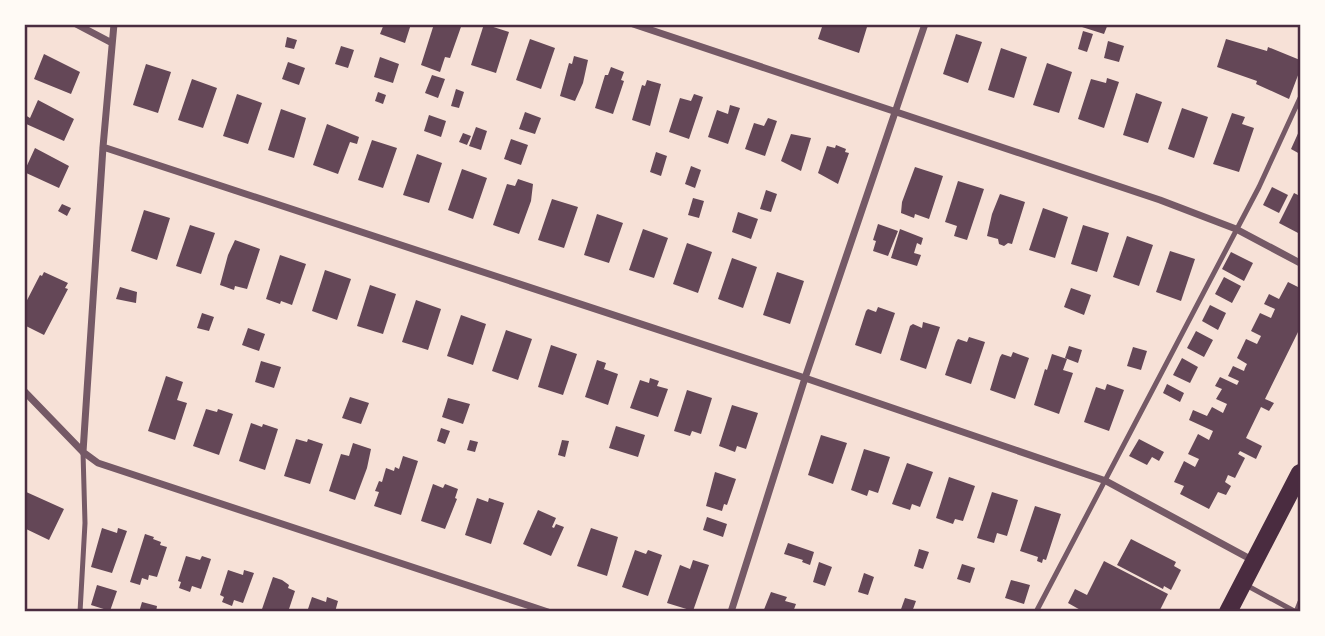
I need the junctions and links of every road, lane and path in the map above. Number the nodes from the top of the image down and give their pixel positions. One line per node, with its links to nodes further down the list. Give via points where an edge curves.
1 (76, 24): 5 (street)
2 (114, 24): 5 (street)
3 (633, 24): 7 (street)
4 (925, 24): 7 (street)
5 (112, 43): 8 (street)
6 (1300, 98): 9 (lane)
7 (896, 111): 9 (street); 11 (street)
8 (103, 147): 11 (street); 13 (street)
9 (1236, 229): 10 (street); 15 (lane)
10 (1300, 263)
11 (805, 378): 15 (street); 21 (street)
12 (24, 391): 13 (street)
13 (83, 452): 19 (lane); 20 (street, via 97,463)
14 (1300, 473): 16 (main road)
15 (1106, 481): 16 (street); 22 (lane)
16 (1254, 561): 17 (main road)
17 (1243, 584): 18 (lane, via 1296,611); 23 (main road)
18 (1300, 602)
19 (80, 611)
20 (548, 611)
21 (730, 611)
22 (1036, 611)
23 (1228, 611)

